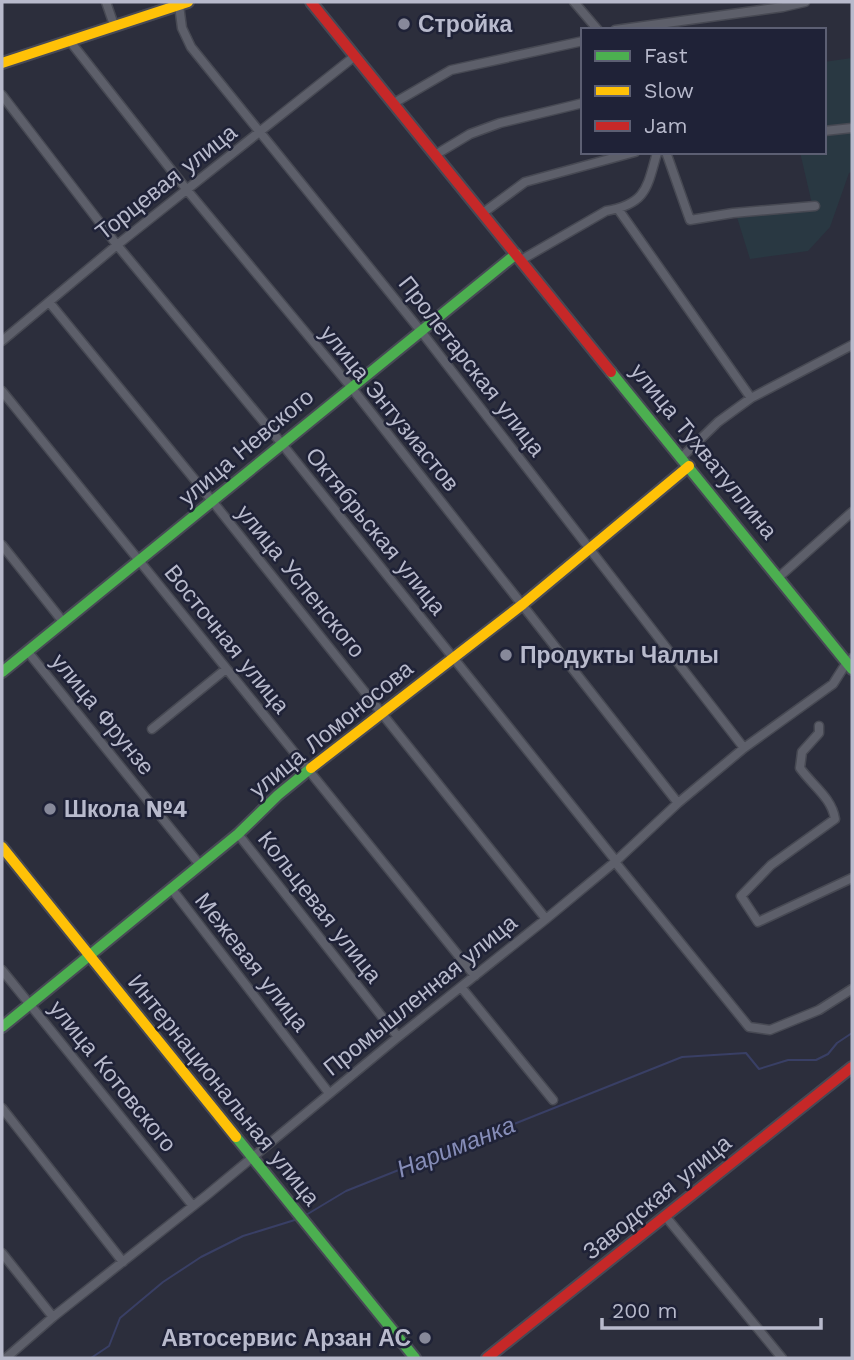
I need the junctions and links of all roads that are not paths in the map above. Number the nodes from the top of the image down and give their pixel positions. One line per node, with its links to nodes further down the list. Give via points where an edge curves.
1 (106, 2): 6 (street)
2 (311, 2): 11 (street, улица Тухватуллина)
3 (574, 2): 7 (street)
4 (805, 2): 8 (street)
5 (184, 3): 6 (street); 18 (street, Пролетарская улица, via 182,28 191,47)
6 (114, 25): 9 (street)
7 (596, 28)
8 (630, 28)
9 (69, 40): 12 (street); 23 (street, улица Энтузиастов)
10 (581, 41): 14 (street, via 450,70)
11 (355, 56): 14 (street, улица Тухватуллина); 18 (street, Торцевая улица)
12 (2, 63)
13 (2, 95): 27 (street, Октябрьская улица)
14 (394, 103): 22 (street, улица Тухватуллина)
15 (581, 103): 22 (street, via 500,123)
16 (852, 128): 17 (street)
17 (826, 131)
18 (261, 132): 23 (street, Торцевая улица); 30 (street, Пролетарская улица)
19 (627, 154): 26 (street, via 525,181)
20 (656, 154): 25 (street, via 645,191)
21 (665, 154): 24 (street, via 690,220)
22 (435, 155): 26 (street, улица Тухватуллина)
23 (187, 190): 27 (street, Торцевая улица); 33 (street, улица Энтузиастов)
24 (815, 206)
25 (618, 209): 28 (street); 35 (street)
26 (483, 213): 28 (street, улица Тухватуллина)
27 (117, 245): 29 (street, Торцевая улица); 36 (street, Октябрьская улица)
28 (519, 257): 30 (street, улица Невского); 37 (street, улица Тухватуллина)
29 (49, 302): 31 (street, Торцевая улица); 38 (street, улица Успенского)
30 (420, 330): 33 (street, улица Невского); 41 (street, Пролетарская улица)
31 (2, 341)
32 (852, 345): 35 (street, улица Ломоносова)
33 (351, 387): 36 (street, улица Невского); 44 (street, улица Энтузиастов)
34 (2, 391): 42 (street, Восточная улица)
35 (751, 398): 37 (street, улица Ломоносова, via 718,422)
36 (282, 444): 38 (street, улица Невского); 47 (street, Октябрьская улица)
37 (685, 462): 41 (street, улица Ломоносова); 43 (street, улица Тухватуллина)
38 (213, 502): 42 (street, улица Невского); 51 (street, улица Успенского)
39 (850, 516): 43 (street)
40 (2, 545): 45 (street)
41 (589, 547): 44 (street, улица Ломоносова); 54 (street, Пролетарская улица)
42 (140, 561): 45 (street, улица Невского); 49 (street, Восточная улица)
43 (779, 577): 48 (street, улица Тухватуллина)
44 (523, 604): 47 (street, улица Ломоносова); 56 (street, улица Энтузиастов)
45 (64, 623): 46 (street, улица Невского)
46 (28, 652): 50 (street, улица Невского); 60 (street, улица Фрунзе)
47 (454, 659): 51 (street, улица Ломоносова); 59 (street, Октябрьская улица)
48 (850, 663): 54 (street, Промышленная улица, via 833,684)
49 (226, 669): 53 (street); 55 (street, Восточная улица)
50 (2, 672)
51 (383, 714): 55 (street, улица Ломоносова); 63 (street, улица Успенского)
52 (819, 726): 61 (street, via 819,733 802,752 800,768 833,806 835,819 771,866 741,896 758,922)
53 (152, 729)
54 (744, 748): 56 (street, Промышленная улица)
55 (309, 770): 57 (street, улица Ломоносова); 66 (street, Восточная улица)
56 (678, 803): 59 (street, Промышленная улица)
57 (238, 834): 60 (street, улица Ломоносова); 71 (street, Кольцевая улица)
58 (2, 847): 64 (street, Интернациональная улица)
59 (615, 862): 63 (street, Промышленная улица); 68 (street, Октябрьская улица, via 749,1027 770,1030 818,1010)
60 (200, 865): 62 (street, улица Ломоносова)
61 (852, 877)
62 (171, 888): 64 (street, улица Ломоносова); 73 (street, Межевая улица)
63 (547, 919): 66 (street, Промышленная улица)
64 (89, 957): 69 (street, улица Ломоносова); 76 (street, Интернациональная улица)
65 (2, 970): 69 (street, улица Котовского)
66 (475, 976): 67 (street, Промышленная улица)
67 (461, 987): 71 (street, Промышленная улица); 74 (street)
68 (852, 989)
69 (30, 1004): 70 (street, улица Ломоносова); 77 (street, улица Котовского)
70 (2, 1027)
71 (398, 1037): 73 (street, Промышленная улица)
72 (852, 1068): 78 (street, Заводская улица)
73 (329, 1093): 76 (street, Промышленная улица)
74 (553, 1100)
75 (2, 1108): 80 (street)
76 (251, 1157): 77 (street, Промышленная улица); 83 (street, Интернациональная улица)
77 (193, 1206): 80 (street, Промышленная улица)
78 (666, 1217): 84 (street, Заводская улица); 85 (street)
79 (2, 1253): 81 (street)
80 (123, 1262): 81 (street, Промышленная улица)
81 (53, 1317): 82 (street, Промышленная улица)
82 (6, 1358)
83 (415, 1358)
84 (487, 1358)
85 (782, 1358)

